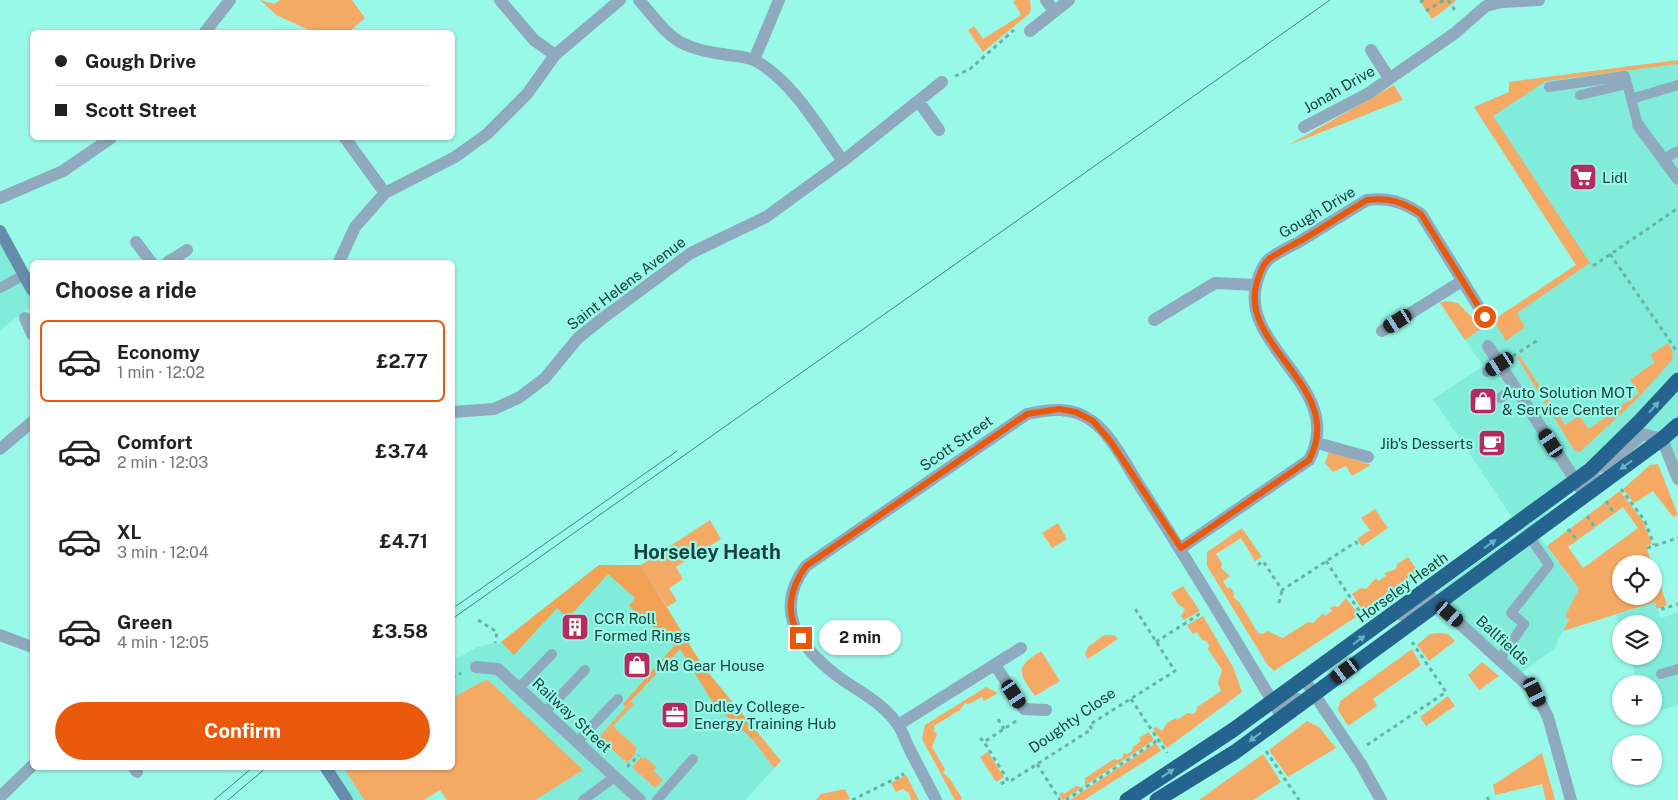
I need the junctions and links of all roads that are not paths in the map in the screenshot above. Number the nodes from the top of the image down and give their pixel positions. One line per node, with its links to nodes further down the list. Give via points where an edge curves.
1 (230, 0): 10 (street)
2 (500, 0): 13 (street, via 534,40)
3 (620, 0): 13 (street)
4 (639, 0): 14 (street, via 668,35 681,45 697,51)
5 (778, 0): 14 (street)
6 (1046, 0): 9 (street)
7 (1069, 0): 9 (street)
8 (1539, 0): 15 (street, Jonah Drive, via 1486,6 1455,33)
9 (1054, 11): 11 (street)
10 (207, 30)
11 (1030, 31)
12 (1371, 50): 15 (street, Jonah Drive)
13 (555, 56): 32 (street, via 527,94 487,134 455,157)
14 (754, 60): 30 (street, via 796,97)
15 (1389, 78): 24 (street, Jonah Drive, via 1369,93)
16 (942, 82): 22 (street, Saint Helens Avenue)
17 (1627, 84): 19 (lane, via 1625,76); 20 (lane); 21 (lane)
18 (1678, 85): 21 (lane)
19 (1550, 87)
20 (1580, 94)
21 (1631, 99): 23 (lane)
22 (918, 102): 25 (street); 30 (street, Saint Helens Avenue)
23 (1638, 126): 29 (street)
24 (1304, 128)
25 (939, 130)
26 (107, 140): 33 (street, via 63,171)
27 (346, 140): 32 (street)
28 (1678, 151): 29 (lane)
29 (1663, 159): 31 (street)
30 (843, 162): 56 (street, Saint Helens Avenue, via 766,217 691,252 578,338 545,378 520,397 494,409)
31 (1678, 180)
32 (385, 193): 39 (street, via 356,227)
33 (0, 198)
34 (0, 232): 40 (street)
35 (136, 242): 37 (street)
36 (187, 250): 38 (street)
37 (150, 260)
38 (171, 260)
39 (340, 260)
40 (24, 275): 43 (street); 44 (lane)
41 (1462, 281): 42 (street, Gough Drive, via 1421,214 1407,204 1380,198 1367,200 1268,260); 45 (street, Gough Drive); 49 (street)
42 (1256, 285): 47 (street, via 1215,283); 60 (street, Gough Drive, via 1255,306 1261,324 1314,404)
43 (30, 286)
44 (0, 288)
45 (1485, 317)
46 (25, 318): 48 (street)
47 (1154, 320)
48 (30, 329)
49 (1382, 331)
50 (1488, 346): 51 (street)
51 (1500, 364): 52 (lane); 54 (street)
52 (1487, 372)
53 (1678, 380): 63 (highway, Horseley Heath, one-way to 53)
54 (1515, 388): 55 (lane); 65 (street)
55 (1500, 398)
56 (455, 412)
57 (30, 424): 61 (street)
58 (1678, 425): 59 (highway, Horseley Heath)
59 (1662, 439): 63 (street, via 1643,434 1607,465); 64 (street); 65 (highway, Horseley Heath, one-way to 65, via 1608,487)
60 (1317, 443): 62 (street); 67 (street, via 1309,460)
61 (0, 449)
62 (1368, 457)
63 (1590, 470): 65 (highway, Horseley Heath)
64 (1678, 479)
65 (1580, 488): 66 (highway, Horseley Heath); 68 (highway, Horseley Heath, one-way to 65)
66 (1529, 536): 68 (highway, Horseley Heath); 73 (lane, via 1549,565 1511,613 1524,624)
67 (1181, 548): 83 (street, Scott Street); 85 (street, Scott Street, via 1111,442 1093,421 1076,412 1059,409 1027,414 806,566 796,579 790,612 795,629 807,647 836,674 877,702)
68 (1431, 597): 73 (street, Ballfields); 80 (highway, Horseley Heath); 80 (highway, Horseley Heath, one-way to 68, via 1395,614)
69 (0, 635): 70 (street)
70 (30, 646)
71 (1021, 648): 74 (street)
72 (552, 654): 79 (lane)
73 (1500, 659): 100 (street, Ballfields, via 1535,692 1548,717)
74 (995, 665): 82 (street, via 1024,709); 85 (street)
75 (476, 667): 79 (street, Railway Street, via 498,669)
76 (1678, 669): 78 (lane)
77 (585, 670): 84 (lane)
78 (1661, 674)
79 (519, 688): 84 (street, Railway Street)
80 (1308, 691): 83 (highway, Horseley Heath); 83 (highway, Horseley Heath, via 1288,691); 99 (street, via 1361,764)
81 (618, 699): 86 (lane)
82 (1046, 710)
83 (1277, 710): 97 (highway, Horseley Heath, one-way to 83); 98 (highway, Horseley Heath, one-way to 98, via 1235,752)
84 (545, 712): 86 (street, Railway Street)
85 (898, 725): 96 (street, Scott Street)
86 (577, 742): 90 (street, Railway Street)
87 (693, 759): 95 (lane)
88 (30, 768): 91 (street)
89 (327, 770): 92 (street)
90 (615, 777): 93 (lane); 94 (street, Railway Street)
91 (0, 797)
92 (347, 800)
93 (583, 800)
94 (640, 800)
95 (657, 800)
96 (936, 800)
97 (1127, 800)
98 (1157, 800)
99 (1381, 800)
100 (1571, 800)

